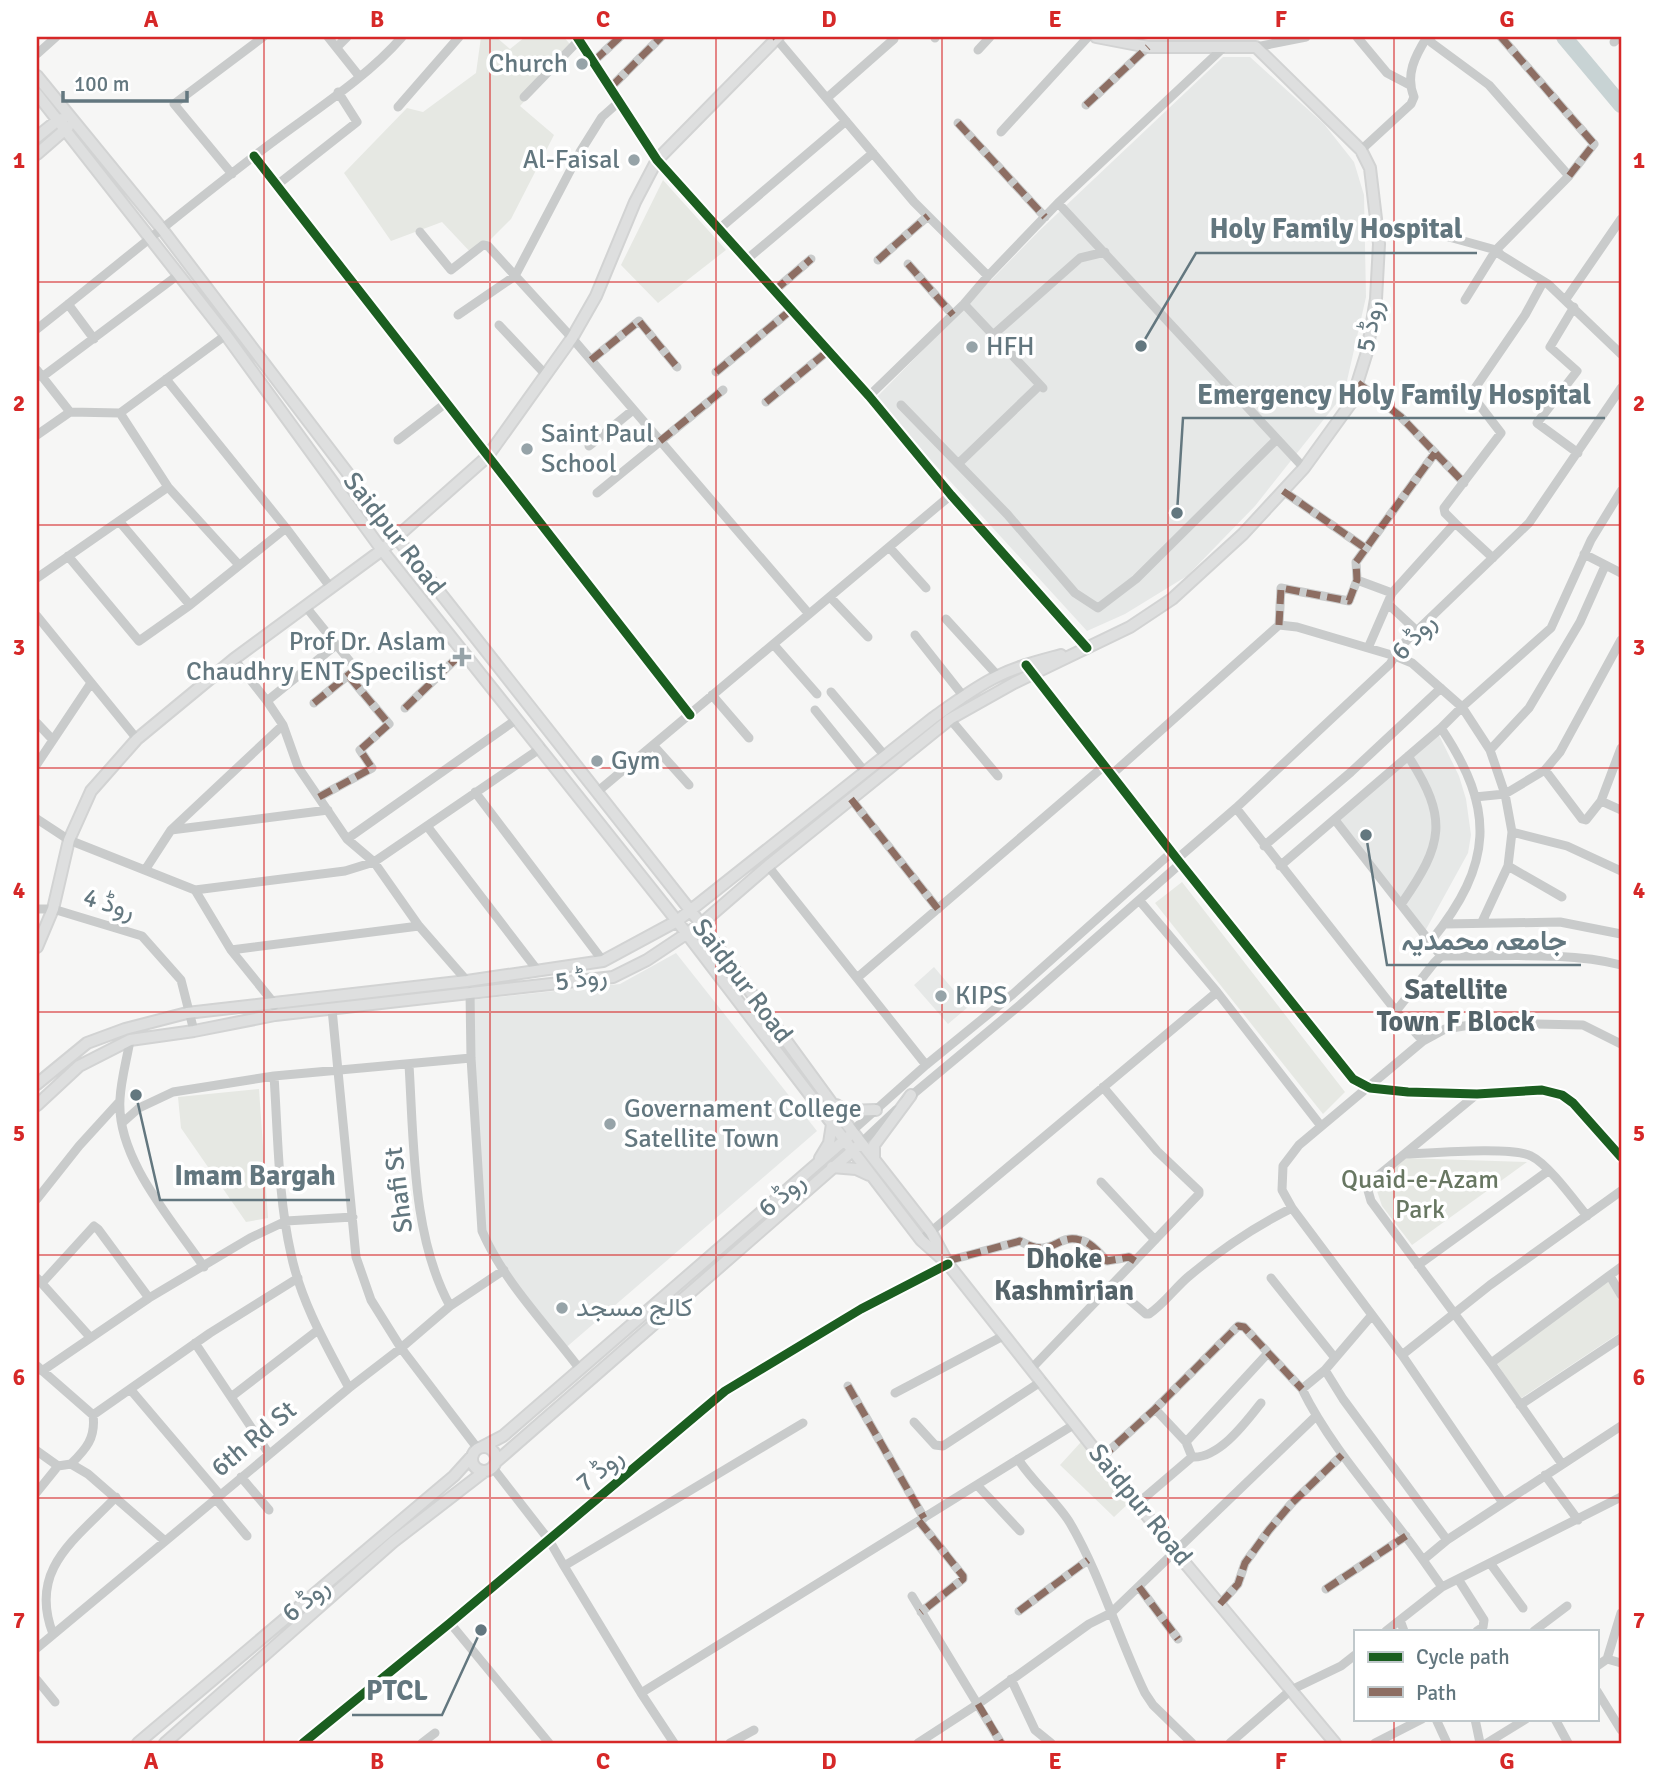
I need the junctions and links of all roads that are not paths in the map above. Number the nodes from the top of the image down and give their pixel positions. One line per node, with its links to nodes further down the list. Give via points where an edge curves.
1 (56, 37): 25 (street)
2 (328, 37): 20 (street)
3 (347, 37): 20 (street)
4 (402, 37): 28 (street)
5 (459, 37): 37 (street)
6 (620, 37): 26 (street)
7 (661, 37): 30 (street)
8 (777, 37): 34 (street); 49 (main road)
9 (990, 37): 24 (street)
10 (1088, 37): 43 (street)
11 (1096, 37): 21 (main road)
12 (1306, 37): 22 (street)
13 (1357, 37): 29 (street, via 1387,73)
14 (1428, 37): 29 (street, via 1415,56); 51 (street, via 1489,85)
15 (1501, 37): 51 (street, via 1594,144)
16 (261, 38): 50 (street, via 174,104)
17 (578, 38): 26 (street); 33 (street)
18 (894, 39): 34 (street)
19 (1192, 42): 21 (main road); 23 (main road)
20 (337, 47): 28 (street)
21 (1148, 47): 36 (street)
22 (1256, 47): 23 (main road); 45 (main road, روڈ 5)
23 (1223, 48): 53 (street)
24 (978, 50)
25 (37, 54)
26 (594, 61): 30 (street)
27 (37, 76): 38 (main road, Saidpur Road)
28 (359, 76): 31 (street)
29 (1408, 84): 45 (street, via 1414,97 1410,104)
30 (611, 87): 35 (street)
31 (338, 92): 48 (street); 52 (street, via 357,122)
32 (37, 94): 39 (main road, Saidpur Road)
33 (524, 97)
34 (827, 98): 40 (street)
35 (620, 101): 49 (street); 69 (street, via 602,117 580,152)
36 (1086, 105)
37 (398, 107)
38 (72, 118): 39 (main road); 42 (main road); 58 (main road, Saidpur Road)
39 (58, 120): 42 (main road, Saidpur Road); 44 (main road)
40 (846, 121): 46 (street); 59 (street)
41 (958, 123): 55 (street)
42 (66, 131): 47 (main road); 61 (main road, Saidpur Road)
43 (1000, 132)
44 (37, 137)
45 (1361, 150): 57 (main road, روڈ 5, via 1370,168)
46 (873, 153): 54 (street); 65 (street)
47 (37, 154)
48 (254, 156): 50 (street); 52 (street)
49 (657, 160): 59 (street); 85 (main road, via 596,296)
50 (232, 174): 58 (street)
51 (1569, 176): 62 (street)
52 (277, 185): 100 (street)
53 (1058, 203): 55 (street); 63 (street)
54 (928, 216): 66 (street); 70 (street)
55 (1045, 217): 70 (street)
56 (1621, 219): 73 (street)
57 (1377, 228): 62 (street, via 1420,229); 95 (main road, روڈ 5, via 1376,299)
58 (162, 229): 61 (street); 124 (main road, Saidpur Road)
59 (719, 229): 65 (street)
60 (420, 232): 69 (street, via 450,270 486,244)
61 (152, 238): 68 (main road, Saidpur Road); 75 (street)
62 (1496, 250): 71 (street); 74 (street)
63 (1105, 252): 84 (street, via 1080,258); 107 (street)
64 (811, 259): 72 (street)
65 (746, 260): 72 (street)
66 (878, 260)
67 (908, 264): 80 (street)
68 (178, 275): 83 (main road, Saidpur Road); 86 (street)
69 (515, 276): 79 (street); 85 (street)
70 (988, 276): 76 (street)
71 (1543, 282): 73 (street); 115 (street, via 1471,394 1501,433)
72 (774, 291): 78 (street)
73 (1566, 299): 77 (street)
74 (1465, 300)
75 (68, 304): 82 (street); 86 (street)
76 (964, 304): 80 (street); 84 (street)
77 (1574, 307): 88 (street); 111 (street, via 1550,347 1577,371 1537,423)
78 (791, 310): 87 (street); 91 (street)
79 (458, 315)
80 (953, 315): 98 (street)
81 (499, 325): 93 (street)
82 (37, 329)
83 (226, 335): 94 (street); 127 (main road, Saidpur Road)
84 (993, 335): 113 (street, via 1041,387)
85 (572, 338): 89 (street); 93 (main road)
86 (94, 339): 92 (street)
87 (828, 351): 98 (street); 99 (street)
88 (1621, 354)
89 (591, 360): 90 (street, via 639,321); 102 (street)
90 (677, 367)
91 (716, 372)
92 (39, 374): 103 (street)
93 (546, 375): 112 (main road)
94 (166, 379): 104 (street); 123 (street)
95 (1357, 383): 110 (street, via 1401,417); 114 (main road, روڈ 5, via 1351,403)
96 (1621, 388): 111 (street, روڈ 6)
97 (723, 390): 108 (street)
98 (869, 396): 120 (street)
99 (766, 402)
100 (446, 403): 106 (street); 112 (street)
101 (901, 405): 113 (street)
102 (633, 410): 108 (street); 109 (street)
103 (70, 412): 104 (street); 105 (street)
104 (120, 413): 116 (street)
105 (37, 435)
106 (398, 440)
107 (1276, 440): 113 (street, via 1136,579 1098,608 1075,593); 114 (street)
108 (660, 441): 119 (street); 143 (street)
109 (589, 446)
110 (1435, 453): 115 (street); 126 (street)
111 (1578, 453): 130 (street, روڈ 6, via 1529,523)
112 (487, 457): 124 (main road); 172 (street)
113 (958, 464)
114 (1304, 468): 117 (main road, روڈ 5)
115 (1464, 483): 122 (street, via 1443,511)
116 (168, 487): 121 (street); 131 (street)
117 (1283, 491): 126 (street); 153 (main road, روڈ 5, via 1172,599)
118 (1621, 491): 128 (street)
119 (597, 493)
120 (951, 495): 125 (street); 153 (street)
121 (119, 522): 129 (street); 141 (street)
122 (1455, 523): 130 (street); 138 (street)
123 (286, 528): 131 (street); 136 (street)
124 (397, 538): 127 (main road); 195 (main road, Saidpur Road)
125 (889, 547): 137 (street); 139 (street)
126 (1365, 548): 135 (street, via 1356,562)
127 (382, 550): 136 (main road); 155 (main road, Saidpur Road)
128 (1584, 554): 132 (street); 169 (street, via 1551,628)
129 (68, 556): 134 (street); 141 (street, via 139,641)
130 (1493, 558): 147 (street, روڈ 6)
131 (239, 565): 141 (street)
132 (1605, 566): 133 (street); 184 (street, via 1580,622 1529,708)
133 (1621, 573)
134 (37, 578)
135 (1357, 580): 138 (street); 146 (street, via 1349,601 1281,588)
136 (331, 588): 142 (main road)
137 (926, 588)
138 (1392, 593): 140 (street)
139 (830, 597): 143 (street); 149 (street)
140 (1388, 604): 147 (street); 154 (street)
141 (190, 605)
142 (306, 607): 151 (street); 157 (main road)
143 (809, 614): 152 (street)
144 (37, 617): 161 (street)
145 (946, 619): 160 (street)
146 (1279, 625): 154 (street, via 1297,626); 191 (street)
147 (1417, 631): 156 (street, روڈ 6)
148 (915, 635): 166 (street)
149 (868, 637)
150 (1621, 640): 189 (street, via 1560,752)
151 (336, 645): 159 (street, via 356,669); 167 (street)
152 (774, 645): 164 (street); 165 (street)
153 (1087, 648): 158 (main road, روڈ 5)
154 (1368, 648): 156 (street)
155 (463, 652): 170 (street); 173 (main road, Saidpur Road)
156 (1395, 656): 162 (street, via 1412,663); 201 (street, روڈ 6)
157 (234, 659): 167 (street); 178 (main road)
158 (1030, 669): 160 (main road, روڈ 5); 174 (main road, روڈ 5); 188 (street)
159 (348, 675): 168 (street); 197 (street, via 389,724 360,750 372,768)
160 (999, 676): 166 (main road, روڈ 5)
161 (91, 683): 178 (street); 180 (street)
162 (1441, 688): 169 (street); 211 (street)
163 (831, 692): 185 (street)
164 (817, 694)
165 (712, 695): 172 (street); 179 (street)
166 (964, 697): 185 (main road, روڈ 5)
167 (267, 701): 176 (street)
168 (314, 703)
169 (1462, 707): 177 (street); 184 (street)
170 (405, 708)
171 (815, 710): 190 (street)
172 (690, 715): 181 (street)
173 (517, 719): 182 (main road, Saidpur Road); 209 (street)
174 (950, 719): 192 (street); 199 (main road, روڈ 5)
175 (37, 723): 180 (street)
176 (283, 724): 197 (street, via 298,768); 207 (street)
177 (1441, 728): 186 (street); 198 (street, via 1458,754)
178 (137, 738): 210 (main road, via 91,791)
179 (749, 738)
180 (52, 739): 187 (street)
181 (653, 745): 193 (street); 195 (street)
182 (541, 748): 194 (street); 229 (main road, Saidpur Road)
183 (1621, 748): 200 (street)
184 (1490, 750): 196 (street)
185 (885, 755): 190 (main road, روڈ 5)
186 (1408, 755): 205 (street); 222 (street, via 1436,810 1437,824 1425,870)
187 (37, 764)
188 (1104, 766): 191 (street); 226 (street)
189 (1545, 770): 196 (street); 200 (street, via 1582,819 1590,818)
190 (865, 772): 227 (main road, روڈ 5)
191 (1111, 775): 212 (street)
192 (998, 776)
193 (689, 785)
194 (475, 792): 206 (street); 240 (street)
195 (597, 792): 227 (main road, Saidpur Road)
196 (1505, 794): 198 (street); 208 (street)
197 (319, 797): 202 (street)
198 (1475, 797): 232 (street, via 1481,843 1476,868)
199 (851, 799): 214 (main road, روڈ 5); 226 (street)
200 (1601, 801): 203 (street)
201 (1236, 808): 211 (street); 212 (street, روڈ 6)
202 (328, 810): 207 (street); 209 (street)
203 (1621, 810)
204 (37, 820): 210 (street)
205 (1335, 820): 215 (street); 222 (street)
206 (427, 826): 213 (street); 242 (street)
207 (171, 830): 217 (street)
208 (1512, 832): 216 (street); 218 (street, via 1567,846)
209 (347, 839): 213 (street)
210 (69, 840): 217 (street); 225 (main road)
211 (1264, 846): 215 (street)
212 (1176, 858): 221 (street, روڈ 6); 223 (street, روڈ 6); 265 (street, via 1353,1079)
213 (374, 862): 219 (street, via 345,871); 233 (street)
214 (768, 866): 231 (main road, روڈ 5); 243 (street)
215 (1280, 866): 250 (street)
216 (1508, 866): 220 (street); 230 (street)
217 (145, 870): 219 (street)
218 (1621, 871)
219 (195, 890): 238 (street)
220 (1562, 897)
221 (1139, 900): 228 (street, روڈ 6); 245 (street)
222 (1402, 903): 236 (street)
223 (1111, 906): 228 (street); 246 (street, روڈ 6)
224 (37, 909): 225 (street, روڈ 4)
225 (52, 909): 237 (main road); 251 (street, روڈ 4, via 142,936 181,980)
226 (938, 909): 243 (street)
227 (689, 911): 229 (main road, روڈ 5); 231 (main road, Saidpur Road)
228 (1119, 918): 248 (street, روڈ 6)
229 (677, 921): 234 (main road, Saidpur Road); 240 (main road, روڈ 5)
230 (1482, 922): 232 (street); 235 (street, via 1560,922)
231 (701, 924): 234 (main road, روڈ 5); 269 (main road, Saidpur Road)
232 (1444, 924): 236 (street)
233 (419, 926): 238 (street); 244 (street)
234 (687, 934): 244 (main road, روڈ 5, via 612,977); 273 (main road, Saidpur Road)
235 (1621, 934)
236 (1431, 941): 239 (street)
237 (37, 947)
238 (231, 950): 247 (street)
239 (1441, 957): 241 (street, via 1535,957); 250 (street)
240 (603, 961): 242 (main road, روڈ 5)
241 (1621, 965)
242 (538, 971): 244 (main road, روڈ 5)
243 (858, 978): 259 (street)
244 (468, 987): 247 (main road, روڈ 5); 249 (main road, روڈ 5); 257 (street)
245 (1217, 992): 264 (street); 274 (street)
246 (1013, 994): 248 (street); 259 (street, روڈ 6)
247 (274, 1002): 251 (main road, روڈ 5); 252 (street)
248 (1020, 1005): 267 (street, روڈ 6)
249 (332, 1009): 252 (main road, روڈ 5); 260 (street)
250 (1396, 1011): 255 (street)
251 (187, 1013): 253 (street, روڈ 4); 262 (main road, روڈ 5, via 87,1043)
252 (275, 1015): 253 (main road, روڈ 5)
253 (194, 1031): 254 (main road, روڈ 5)
254 (130, 1040): 263 (main road, روڈ 5, via 79,1066); 268 (street)
255 (1423, 1041): 256 (street, via 1445,1029 1483,1023 1583,1025); 265 (street)
256 (1621, 1044)
257 (471, 1058): 258 (street); 300 (street, via 482,1231)
258 (409, 1065): 260 (street); 308 (street, Shafi St, via 424,1230 431,1264)
259 (926, 1065): 271 (street, روڈ 6)
260 (339, 1070): 261 (street); 290 (street)
261 (274, 1076): 272 (street, via 173,1092 139,1108); 291 (street)
262 (39, 1079): 263 (main road)
263 (56, 1086): 270 (main road, روڈ 5)
264 (1103, 1087): 292 (street); 294 (street, via 1157,1151 1199,1191 1198,1198)
265 (1370, 1088): 266 (street); 274 (street)
266 (1477, 1094): 278 (street); 280 (street, via 1542,1090 1562,1095)
267 (911, 1095): 276 (street, روڈ 6); 279 (main road, via 874,1145)
268 (120, 1101): 272 (street); 287 (street)
269 (831, 1102): 271 (main road, via 847,1111); 275 (main road, Saidpur Road)
270 (37, 1105)
271 (876, 1110): 275 (street, روڈ 6)
272 (122, 1123): 298 (street, via 141,1175)
273 (832, 1124): 277 (main road, Saidpur Road); 281 (main road, via 829,1143)
274 (1321, 1126): 288 (street, via 1283,1166 1282,1190)
275 (852, 1131): 276 (main road, Saidpur Road); 277 (main road, روڈ 6)
276 (862, 1142): 277 (main road, روڈ 6); 279 (main road, Saidpur Road)
277 (848, 1145): 281 (main road, روڈ 6); 282 (main road, روڈ 6); 284 (main road, Saidpur Road)
278 (1406, 1154): 283 (street, via 1510,1151 1530,1155); 297 (street, via 1367,1187 1371,1201)
279 (874, 1157): 292 (main road, Saidpur Road)
280 (1621, 1157)
281 (815, 1166): 322 (main road, روڈ 6)
282 (832, 1167): 284 (main road); 352 (main road, روڈ 6)
283 (1548, 1171): 289 (street); 297 (street)
284 (871, 1176): 293 (main road, Saidpur Road)
285 (1101, 1182): 294 (street)
286 (1621, 1191): 289 (street)
287 (37, 1199)
288 (1292, 1208): 305 (street, via 1227,1245 1149,1314); 310 (street)
289 (1587, 1216): 309 (street)
290 (353, 1217): 291 (street); 316 (street, via 356,1257 372,1300)
291 (286, 1221): 298 (street); 302 (street)
292 (931, 1232): 293 (street); 296 (main road, Saidpur Road)
293 (921, 1240): 296 (main road, Saidpur Road)
294 (1155, 1240): 295 (street)
295 (1135, 1261): 296 (street, روڈ 7, via 1129,1257 1107,1261 1079,1239 1045,1250 1020,1241); 305 (street)
296 (947, 1262): 312 (main road, Saidpur Road); 368 (street, روڈ 7, via 725,1391)
297 (1418, 1265): 309 (street)
298 (204, 1267): 307 (street)
299 (1621, 1267): 301 (street)
300 (503, 1270): 308 (street, 6th Rd St); 322 (street)
301 (1610, 1276): 306 (street); 320 (street)
302 (298, 1278): 311 (street); 315 (street)
303 (1271, 1278): 319 (street)
304 (40, 1280): 307 (street, via 93,1226); 313 (street)
305 (1112, 1285): 323 (street)
306 (1621, 1295)
307 (149, 1298): 313 (street)
308 (450, 1306): 316 (street, 6th Rd St)
309 (1453, 1313): 318 (street); 320 (street)
310 (1372, 1315): 318 (street); 319 (street)
311 (318, 1330): 327 (street); 331 (street)
312 (1005, 1335): 323 (main road, Saidpur Road); 330 (street)
313 (90, 1337): 321 (street)
314 (1621, 1338): 333 (street)
315 (195, 1343): 328 (street); 331 (street)
316 (401, 1348): 327 (street, 6th Rd St); 342 (street)
317 (1268, 1353): 329 (street); 334 (street, via 1238,1326); 341 (street)
318 (1402, 1355): 360 (street)
319 (1335, 1358): 324 (street)
320 (1491, 1363): 333 (street)
321 (39, 1368): 335 (street)
322 (579, 1368): 342 (main road, روڈ 6, via 503,1436)
323 (1032, 1368): 325 (main road, Saidpur Road)
324 (1325, 1370): 329 (street); 369 (street)
325 (1042, 1381): 337 (street, via 943,1446 935,1445); 339 (main road, Saidpur Road)
326 (848, 1386): 363 (street)
327 (349, 1388): 344 (street, 6th Rd St)
328 (130, 1389): 335 (street); 358 (street)
329 (1301, 1389): 336 (street)
330 (895, 1393)
331 (231, 1397): 344 (street)
332 (1261, 1403): 346 (street, via 1233,1437)
333 (1520, 1405): 350 (street)
334 (1155, 1409): 341 (street); 347 (street)
335 (93, 1415): 349 (street, via 90,1441)
336 (1315, 1417): 345 (street); 371 (street)
337 (914, 1422)
338 (803, 1423): 375 (street)
339 (1075, 1424): 347 (main road, Saidpur Road); 348 (street)
340 (1621, 1426): 350 (street)
341 (1186, 1442): 346 (street)
342 (477, 1450): 352 (main road, via 475,1467); 352 (main road, via 495,1451); 417 (main road, روڈ 6, via 454,1476)
343 (37, 1451): 351 (street)
344 (269, 1454): 354 (street, 6th Rd St)
345 (1342, 1455): 367 (street); 381 (street, via 1269,1530 1245,1563 1238,1584)
346 (1192, 1457): 361 (street)
347 (1101, 1458): 361 (main road, Saidpur Road)
348 (1018, 1460): 355 (street); 372 (street, via 1069,1521)
349 (71, 1464): 351 (street); 357 (street)
350 (1562, 1464): 353 (street)
351 (58, 1466): 356 (street)
352 (492, 1467): 368 (street); 418 (main road, روڈ 6, via 393,1542)
353 (1545, 1475): 360 (street); 364 (street)
354 (241, 1477): 358 (street, 6th Rd St); 362 (street)
355 (977, 1485): 363 (street); 365 (street)
356 (37, 1492)
357 (116, 1497): 370 (street); 394 (street, via 51,1571 45,1588 46,1616)
358 (218, 1497): 366 (street); 370 (street, 6th Rd St)
359 (1621, 1497): 364 (street)
360 (1503, 1503): 369 (street)
361 (1137, 1504): 371 (main road, Saidpur Road)
362 (269, 1510)
363 (922, 1520): 385 (street, via 963,1579); 404 (street)
364 (1578, 1520): 374 (street)
365 (1020, 1531)
366 (247, 1536)
367 (1406, 1536): 373 (street); 379 (street)
368 (549, 1540): 375 (street); 389 (street, روڈ 7)
369 (1447, 1540): 373 (street)
370 (165, 1541): 394 (street, 6th Rd St)
371 (1175, 1551): 377 (street); 381 (main road, Saidpur Road)
372 (1088, 1560): 384 (street); 386 (street)
373 (1423, 1560): 378 (street)
374 (1490, 1563): 376 (street); 383 (street)
375 (564, 1566): 404 (street)
376 (1458, 1579): 378 (street); 392 (street, via 1484,1620)
377 (1139, 1587): 386 (street); 395 (street)
378 (1442, 1587): 388 (street)
379 (1326, 1589)
380 (912, 1596): 385 (street)
381 (1220, 1604): 403 (main road, Saidpur Road)
382 (1567, 1606): 393 (street)
383 (1523, 1608)
384 (1019, 1611)
385 (921, 1612): 407 (street)
386 (1111, 1612): 401 (street); 427 (street, via 1151,1702)
387 (1621, 1613): 398 (street)
388 (1400, 1620): 390 (street); 391 (street)
389 (450, 1623): 419 (street, روڈ 7); 421 (street)
390 (1387, 1630)
391 (1404, 1630)
392 (1478, 1630)
393 (1535, 1630)
394 (53, 1634): 396 (street, 6th Rd St)
395 (1178, 1639)
396 (37, 1648)
397 (1354, 1656): 403 (street)
398 (1607, 1658): 399 (street); 400 (street)
399 (1621, 1663)
400 (1598, 1665)
401 (1010, 1679): 407 (street); 426 (street, via 1035,1730)
402 (37, 1680): 406 (street)
403 (1291, 1690): 428 (street); 429 (main road, Saidpur Road)
404 (641, 1693): 422 (street)
405 (1598, 1693): 414 (street)
406 (55, 1702)
407 (978, 1704): 424 (street); 425 (street)
408 (1420, 1720): 430 (street)
409 (1436, 1720): 431 (street)
410 (1475, 1720): 432 (street)
411 (1524, 1720): 416 (street)
412 (1556, 1720): 434 (street)
413 (754, 1730): 423 (street)
414 (1621, 1730)
415 (435, 1733): 420 (street)
416 (1506, 1739): 433 (street)
417 (138, 1743)
418 (165, 1743)
419 (303, 1743)
420 (422, 1743)
421 (549, 1743)
422 (674, 1743)
423 (730, 1743)
424 (918, 1743)
425 (1001, 1743)
426 (1051, 1743)
427 (1192, 1743)
428 (1230, 1743)
429 (1335, 1743)
430 (1375, 1743)
431 (1447, 1743)
432 (1480, 1743)
433 (1487, 1743)
434 (1569, 1743)

